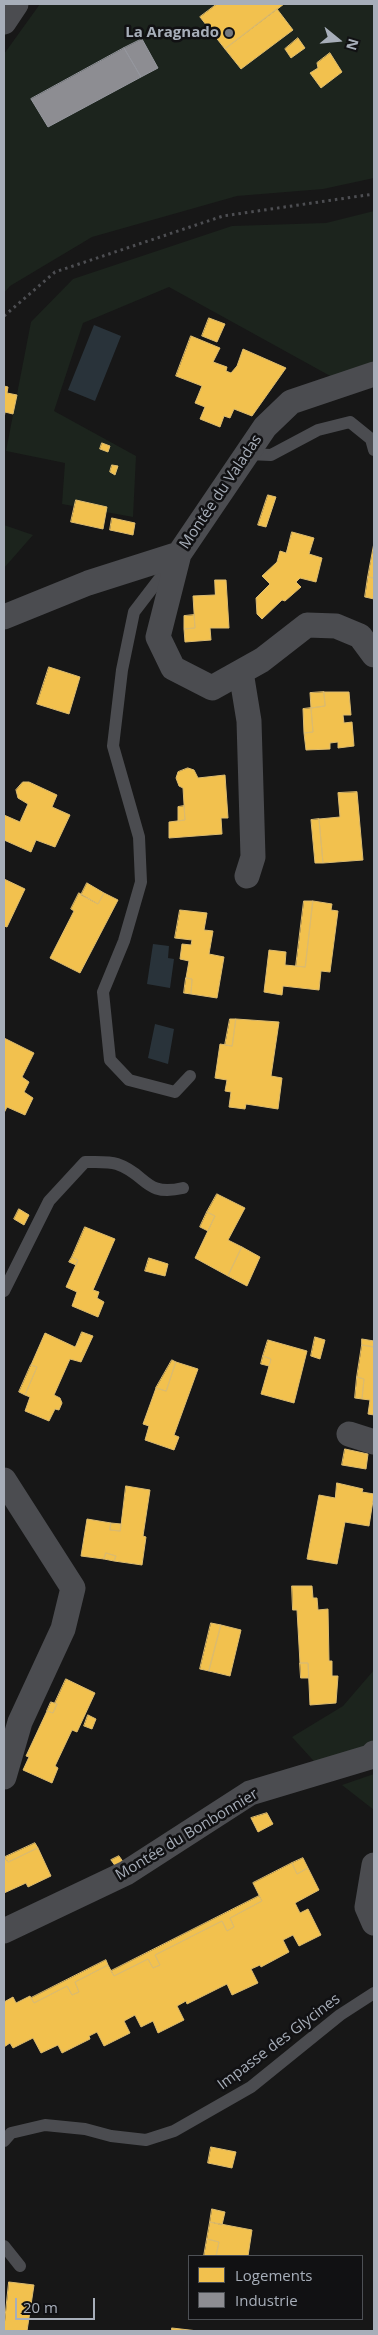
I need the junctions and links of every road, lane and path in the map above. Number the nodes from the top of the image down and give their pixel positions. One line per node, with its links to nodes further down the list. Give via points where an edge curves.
1 (16, 4): 2 (street)
2 (4, 22)
3 (374, 194): 4 (path, via 223,216 55,272)
4 (4, 316)
5 (374, 374): 7 (street, Montée du Valadas, via 291,402 265,427)
6 (374, 450): 7 (lane, via 371,439 350,422 318,430 271,455)
7 (248, 454): 8 (street, Montée du Valadas)
8 (179, 554): 9 (street, Montée du Valadas, via 88,583); 11 (street, via 158,637 173,668 212,688); 13 (lane, via 134,612 122,670 114,746 139,837 142,882 124,941 102,992 110,1060 129,1080 175,1092)
9 (4, 617)
10 (374, 655): 11 (street, via 360,636 336,626 306,625 262,660)
11 (241, 672): 12 (street, via 249,722 253,857)
12 (247, 876)
13 (190, 1076)
14 (183, 1188): 15 (lane, via 166,1192 150,1187 116,1163 85,1162 49,1201)
15 (4, 1291)
16 (349, 1434): 17 (street)
17 (374, 1442)
18 (4, 1480): 20 (street, via 73,1588 63,1629 20,1722)
19 (374, 1754): 23 (street, Montée du Bonbonnier, via 250,1794 126,1873)
20 (4, 1777)
21 (374, 1865): 22 (street, via 367,1907)
22 (374, 1923)
23 (4, 1931)
24 (374, 1994): 25 (lane, Impasse des Glycines, via 340,2015 251,2087 174,2131 146,2140 44,2125 11,2133)
25 (4, 2141)
26 (4, 2246): 27 (lane)
27 (20, 2266)

